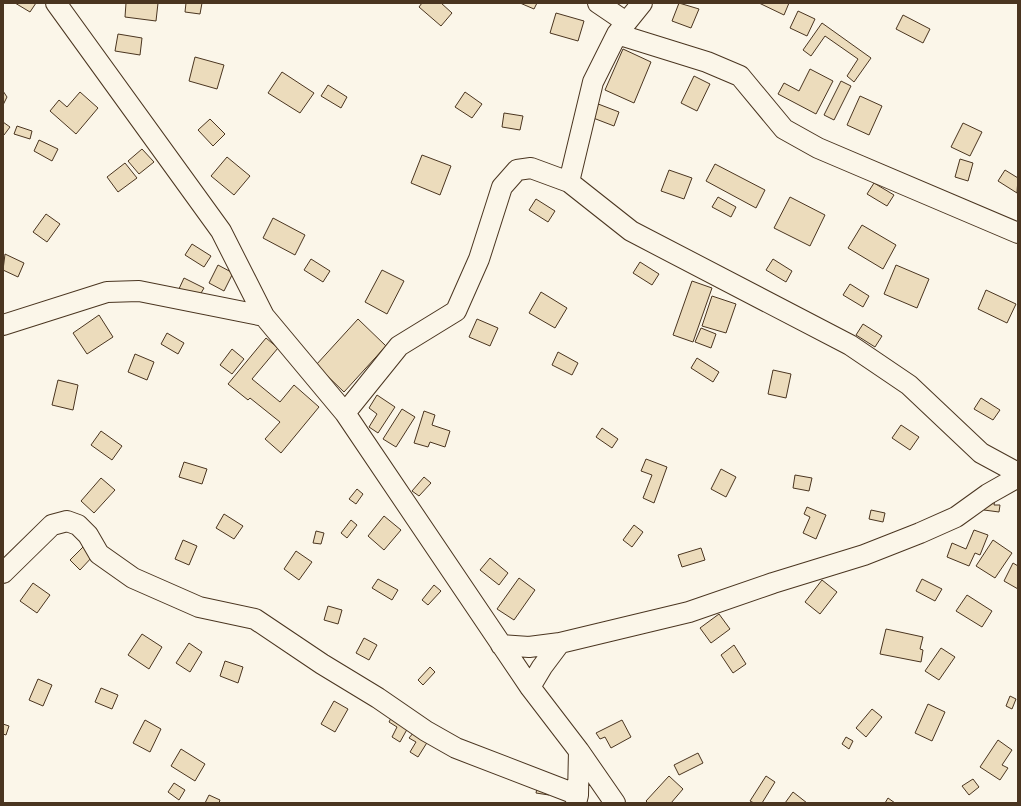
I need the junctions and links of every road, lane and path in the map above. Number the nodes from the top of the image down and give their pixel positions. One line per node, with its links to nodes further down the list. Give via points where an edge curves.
1 (56, 3): 7 (street, via 221,231)
2 (598, 3): 4 (street)
3 (642, 3): 4 (street)
4 (622, 28): 5 (street, via 593,82); 6 (street, via 740,76 784,129 818,148)
5 (569, 182): 9 (street, via 531,168 517,170 502,187 479,259 456,311 399,346); 10 (street, via 631,231 850,345 908,385 981,453)
6 (1018, 233)
7 (264, 316): 8 (street, via 139,291 107,292); 9 (street)
8 (3, 324)
9 (345, 413): 14 (street)
10 (1018, 473)
11 (1018, 477): 13 (street, via 956,517 864,555 689,612)
12 (3, 573): 17 (street, via 52,525 68,521 78,525 88,535 99,554 133,578 199,607 255,619 456,748)
13 (560, 643): 14 (street, via 529,646); 15 (street)
14 (501, 644): 15 (street)
15 (530, 687): 16 (street)
16 (579, 751): 17 (street); 18 (street)
17 (577, 799)
18 (615, 803)

